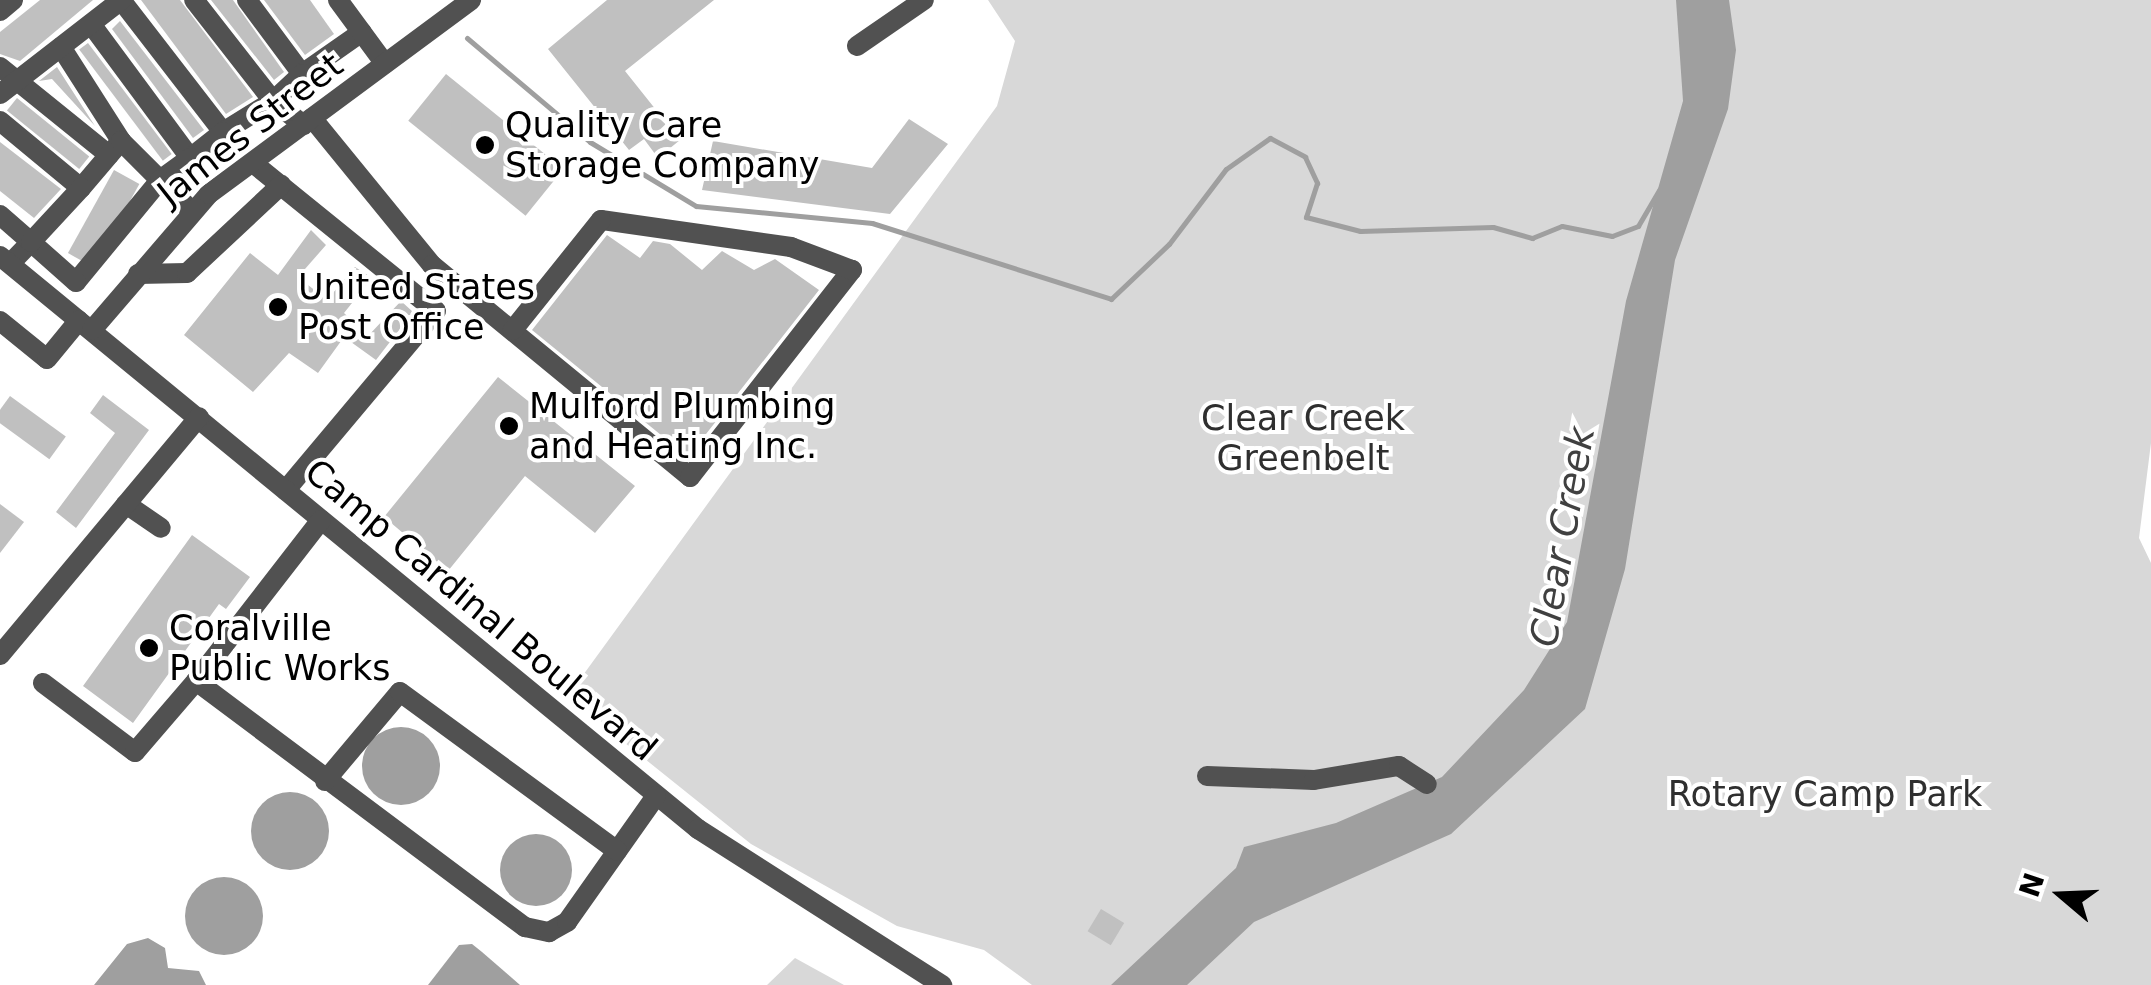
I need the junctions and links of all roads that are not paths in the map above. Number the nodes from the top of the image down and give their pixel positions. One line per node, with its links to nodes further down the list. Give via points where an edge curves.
1 (13, 0): 8 (street)
2 (121, 0): 9 (street); 19 (street)
3 (194, 0): 16 (street)
4 (247, 0): 14 (street)
5 (338, 0): 10 (street)
6 (470, 0): 13 (street, James Street)
7 (924, 0): 11 (street)
8 (0, 11)
9 (92, 24): 12 (street); 21 (street)
10 (362, 32): 13 (street); 14 (street)
11 (857, 46)
12 (61, 47): 15 (street); 20 (street)
13 (385, 64): 17 (street, James Street)
14 (302, 74): 16 (street)
15 (5, 81): 20 (street)
16 (274, 102): 17 (street); 19 (street)
17 (308, 121): 22 (street, James Street); 33 (street, via 432,264)
18 (0, 122): 25 (street)
19 (222, 132): 21 (street)
20 (115, 148): 23 (street); 25 (street)
21 (190, 158): 23 (street)
22 (253, 162): 24 (street); 26 (street, James Street)
23 (160, 180): 26 (street); 28 (street, via 76,282)
24 (280, 185): 30 (street, via 187,273); 35 (street, via 436,311)
25 (81, 188): 28 (street)
26 (192, 211): 30 (street, James Street)
27 (0, 215): 28 (street)
28 (31, 242): 29 (street)
29 (5, 260): 32 (street, Camp Cardinal Boulevard)
30 (138, 274): 32 (street, James Street)
31 (0, 321): 32 (street, James Street, via 48,358)
32 (85, 325): 34 (street, Camp Cardinal Boulevard)
33 (513, 330): 33 (street, via 690,477 852,270 791,247 601,220)
34 (199, 417): 35 (street, Camp Cardinal Boulevard); 36 (street)
35 (286, 490): 37 (street, Camp Cardinal Boulevard)
36 (126, 504): 38 (street); 39 (street)
37 (321, 520): 40 (street); 45 (street, Camp Cardinal Boulevard)
38 (161, 528)
39 (0, 655)
40 (196, 680): 41 (street, via 135,752); 43 (street)
41 (44, 682)
42 (1207, 776): 44 (street, via 1314,780 1399,766)
43 (325, 781): 46 (street, via 525,927 549,932 567,922); 46 (street, via 400,692)
44 (1427, 784)
45 (656, 796): 46 (street); 47 (street, Camp Cardinal Boulevard)
46 (618, 851)
47 (942, 985)

